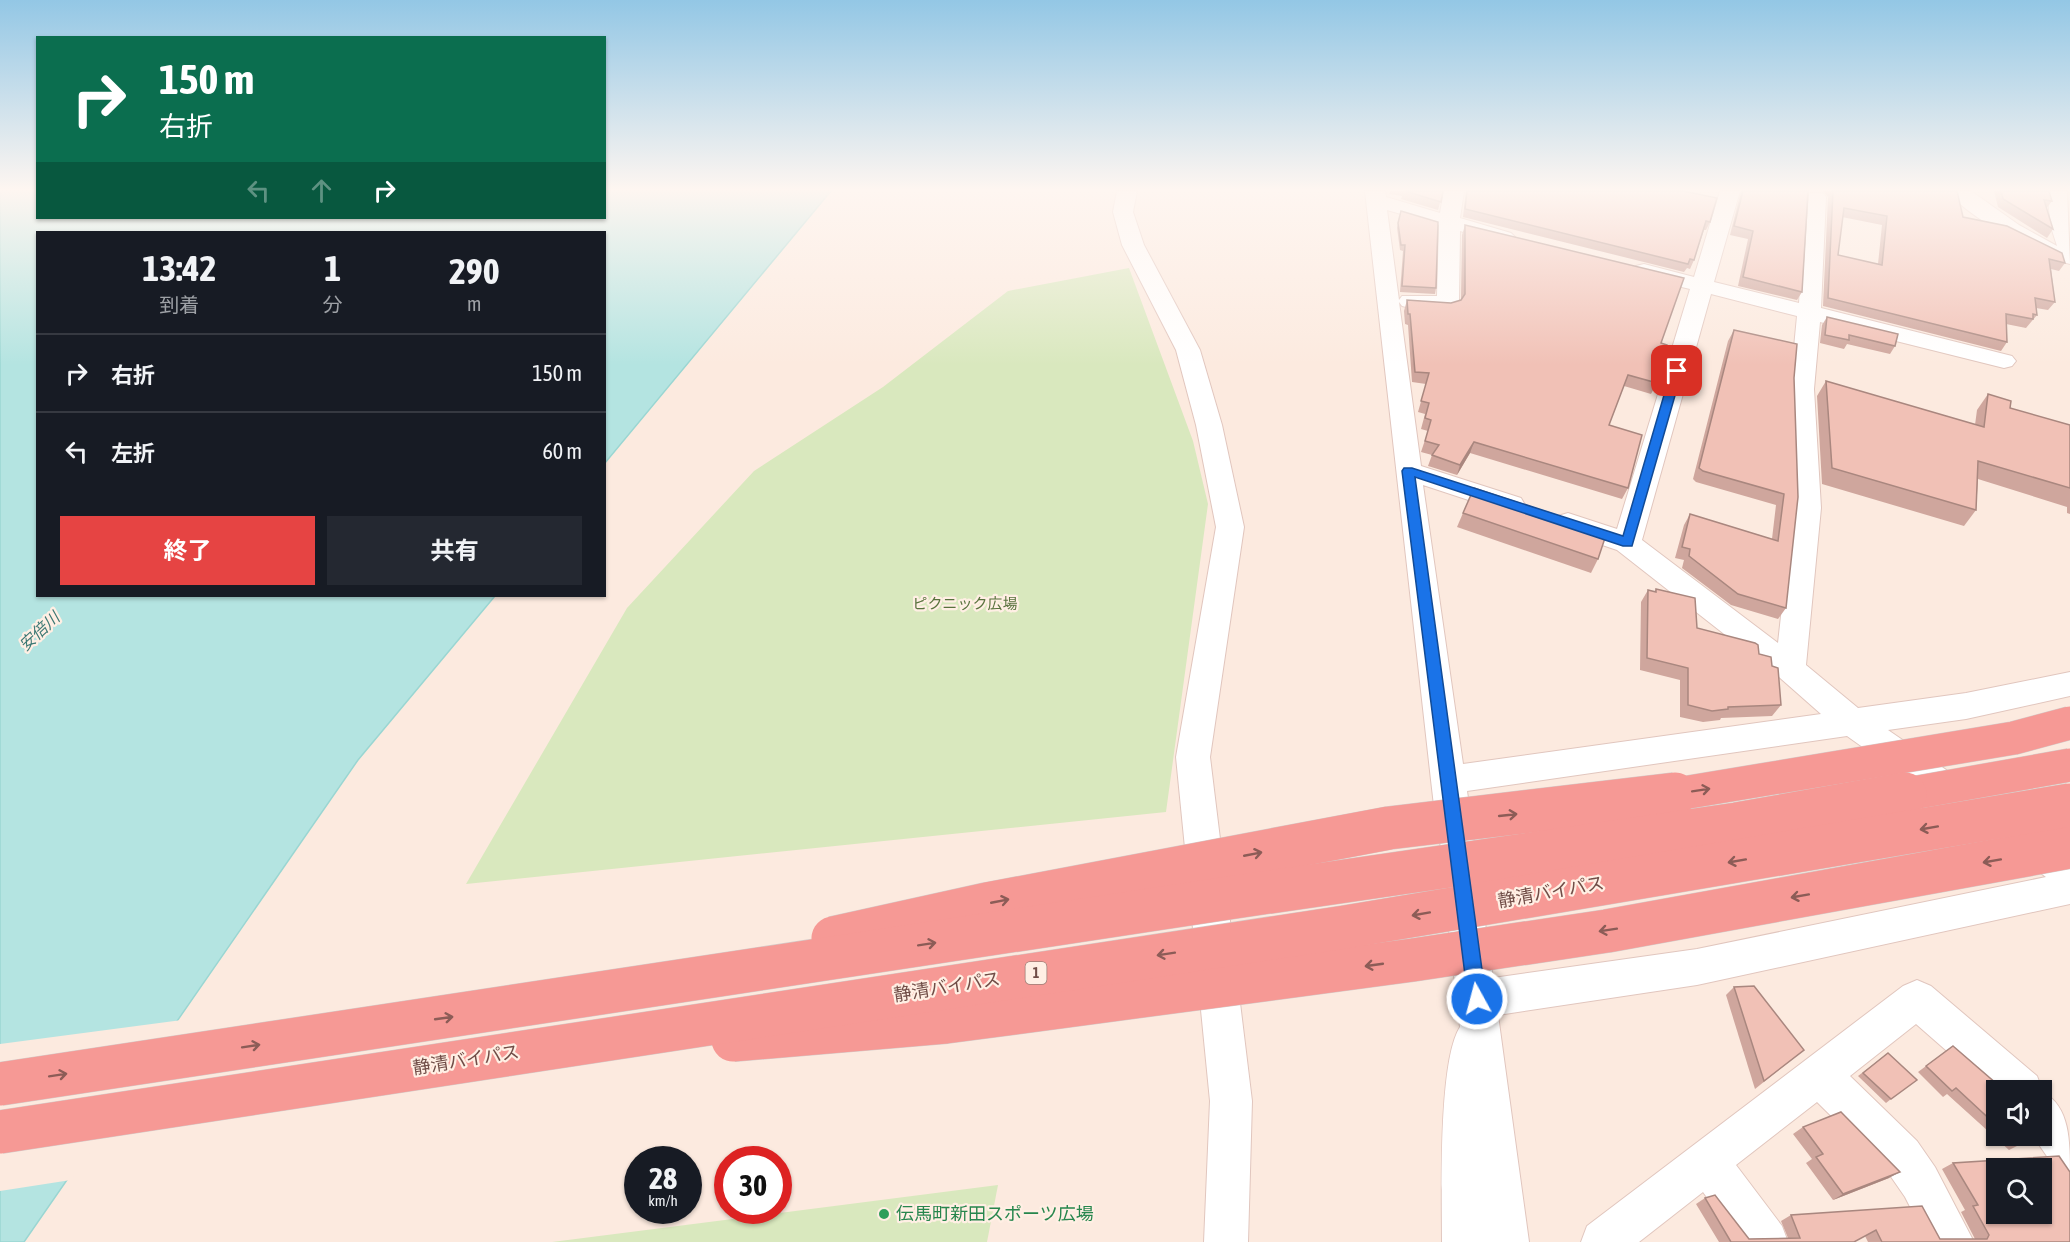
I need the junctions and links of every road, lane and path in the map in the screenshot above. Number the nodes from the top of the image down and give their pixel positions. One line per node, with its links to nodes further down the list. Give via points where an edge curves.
1 (1135, 249): 35 (street, via 1188,350 1209,425 1230,527 1193,757 1231,1101)
2 (1383, 249): 10 (street)
3 (1449, 249): 10 (street, via 1448,304)
4 (1709, 249): 9 (street)
5 (1812, 249): 11 (street)
6 (2044, 249): 7 (street)
7 (2070, 258)
8 (1623, 266): 9 (street)
9 (1701, 285): 11 (street); 14 (street)
10 (1389, 300): 13 (street)
11 (1809, 312): 12 (street); 15 (street, via 1802,389 1807,508)
12 (2004, 360)
13 (1408, 471): 14 (street); 20 (street)
14 (1627, 543): 15 (street)
15 (1790, 669): 17 (street)
16 (2070, 684): 17 (street, via 1966,706)
17 (1852, 723): 20 (street); 23 (street)
18 (2070, 723): 25 (highway, one-way to 18, bridge, via 987,904 1378,830 1610,804 1750,783 2014,738)
19 (2070, 765): 25 (highway, one-way to 19, bridge, via 1737,824)
20 (1449, 780): 26 (street)
21 (2070, 805): 27 (highway, 静清バイパス / 1, one-way to 27, bridge, via 1345,927)
22 (2070, 847): 27 (highway, one-way to 27, bridge, via 1607,931 946,1022)
23 (2070, 873)
24 (2070, 888): 26 (street, via 1697,967)
25 (532, 1005): 30 (highway, one-way to 25, bridge)
26 (1478, 1005): 36 (street, via 1464,1100); 37 (street)
27 (426, 1065): 32 (highway, 静清バイパス / 1, bridge)
28 (1819, 1076): 29 (street, via 1917,999); 34 (street); 40 (street, via 1902,1156)
29 (2011, 1080)
30 (0, 1084)
31 (2052, 1127): 33 (street)
32 (0, 1132)
33 (2070, 1153)
34 (1707, 1162): 38 (street); 39 (street)
35 (1226, 1242)
36 (1464, 1242)
37 (1507, 1242)
38 (1603, 1242)
39 (1766, 1242)
40 (1952, 1242)

